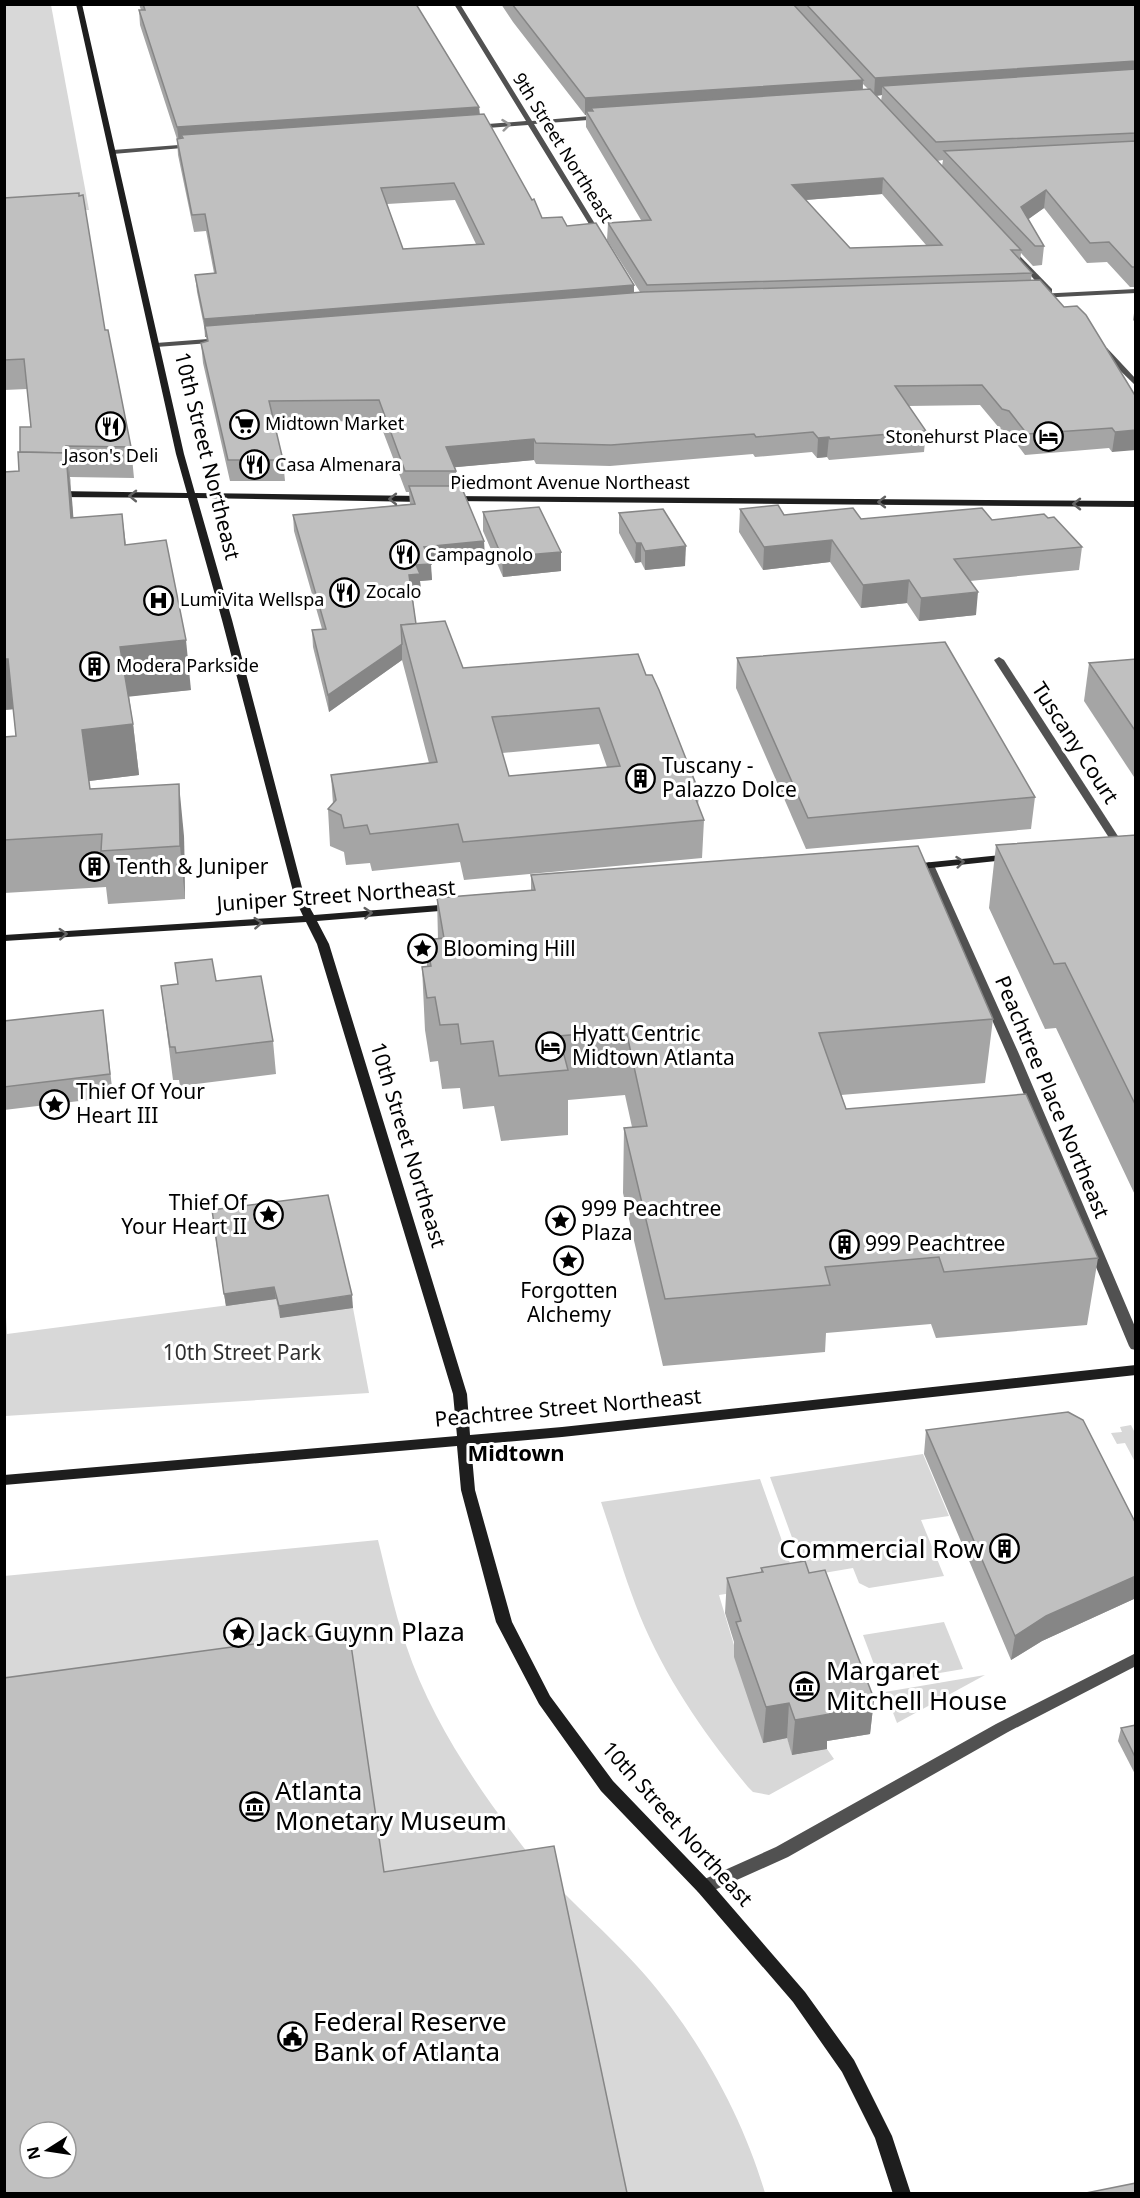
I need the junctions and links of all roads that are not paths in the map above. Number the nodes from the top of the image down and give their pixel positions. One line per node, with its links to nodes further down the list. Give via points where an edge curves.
1 (79, 4): 7 (main road, 10th Street Northeast)
2 (457, 4): 4 (street, 9th Street Northeast)
3 (608, 117): 4 (street)
4 (529, 122): 5 (street, one-way to 4); 9 (street, 9th Street Northeast)
5 (465, 128)
6 (203, 146): 7 (street)
7 (113, 152): 16 (main road, 10th Street Northeast)
8 (1006, 244): 11 (street)
9 (607, 248)
10 (1136, 291): 11 (street)
11 (1053, 295): 12 (street); 13 (street)
12 (1025, 296)
13 (1064, 307)
14 (226, 340): 16 (street)
15 (1096, 342): 17 (street)
16 (156, 345): 19 (main road, 10th Street Northeast)
17 (1136, 384)
18 (44, 494): 19 (main road, Piedmont Avenue Northeast, one-way to 18)
19 (191, 497): 20 (main road, Piedmont Avenue Northeast, one-way to 19); 31 (main road, 10th Street Northeast, via 300,899)
20 (433, 499)
21 (443, 499): 22 (main road, Piedmont Avenue Northeast, one-way to 21)
22 (1136, 504)
23 (999, 660): 25 (street, Tuscany Court)
24 (1136, 845): 25 (main road)
25 (1120, 847): 26 (main road)
26 (1108, 848)
27 (1024, 856): 28 (main road, one-way to 27)
28 (929, 865): 29 (main road); 33 (street, Peachtree Place Northeast)
29 (906, 868)
30 (469, 906): 31 (main road, Juniper Street Northeast, one-way to 30)
31 (310, 918): 32 (main road, Juniper Street Northeast, one-way to 31); 35 (main road, 10th Street Northeast, via 323,944 460,1394)
32 (4, 938)
33 (1136, 1346)
34 (1136, 1370): 35 (main road, Peachtree Street Northeast)
35 (464, 1440): 36 (main road, Peachtree Street Northeast); 38 (main road, 10th Street Northeast, via 468,1490 504,1622 544,1700 607,1786)
36 (4, 1480)
37 (1136, 1659): 38 (street, via 1002,1728 782,1852)
38 (704, 1887): 39 (main road, 10th Street Northeast, via 799,1997 848,2066 883,2136)
39 (902, 2193)

